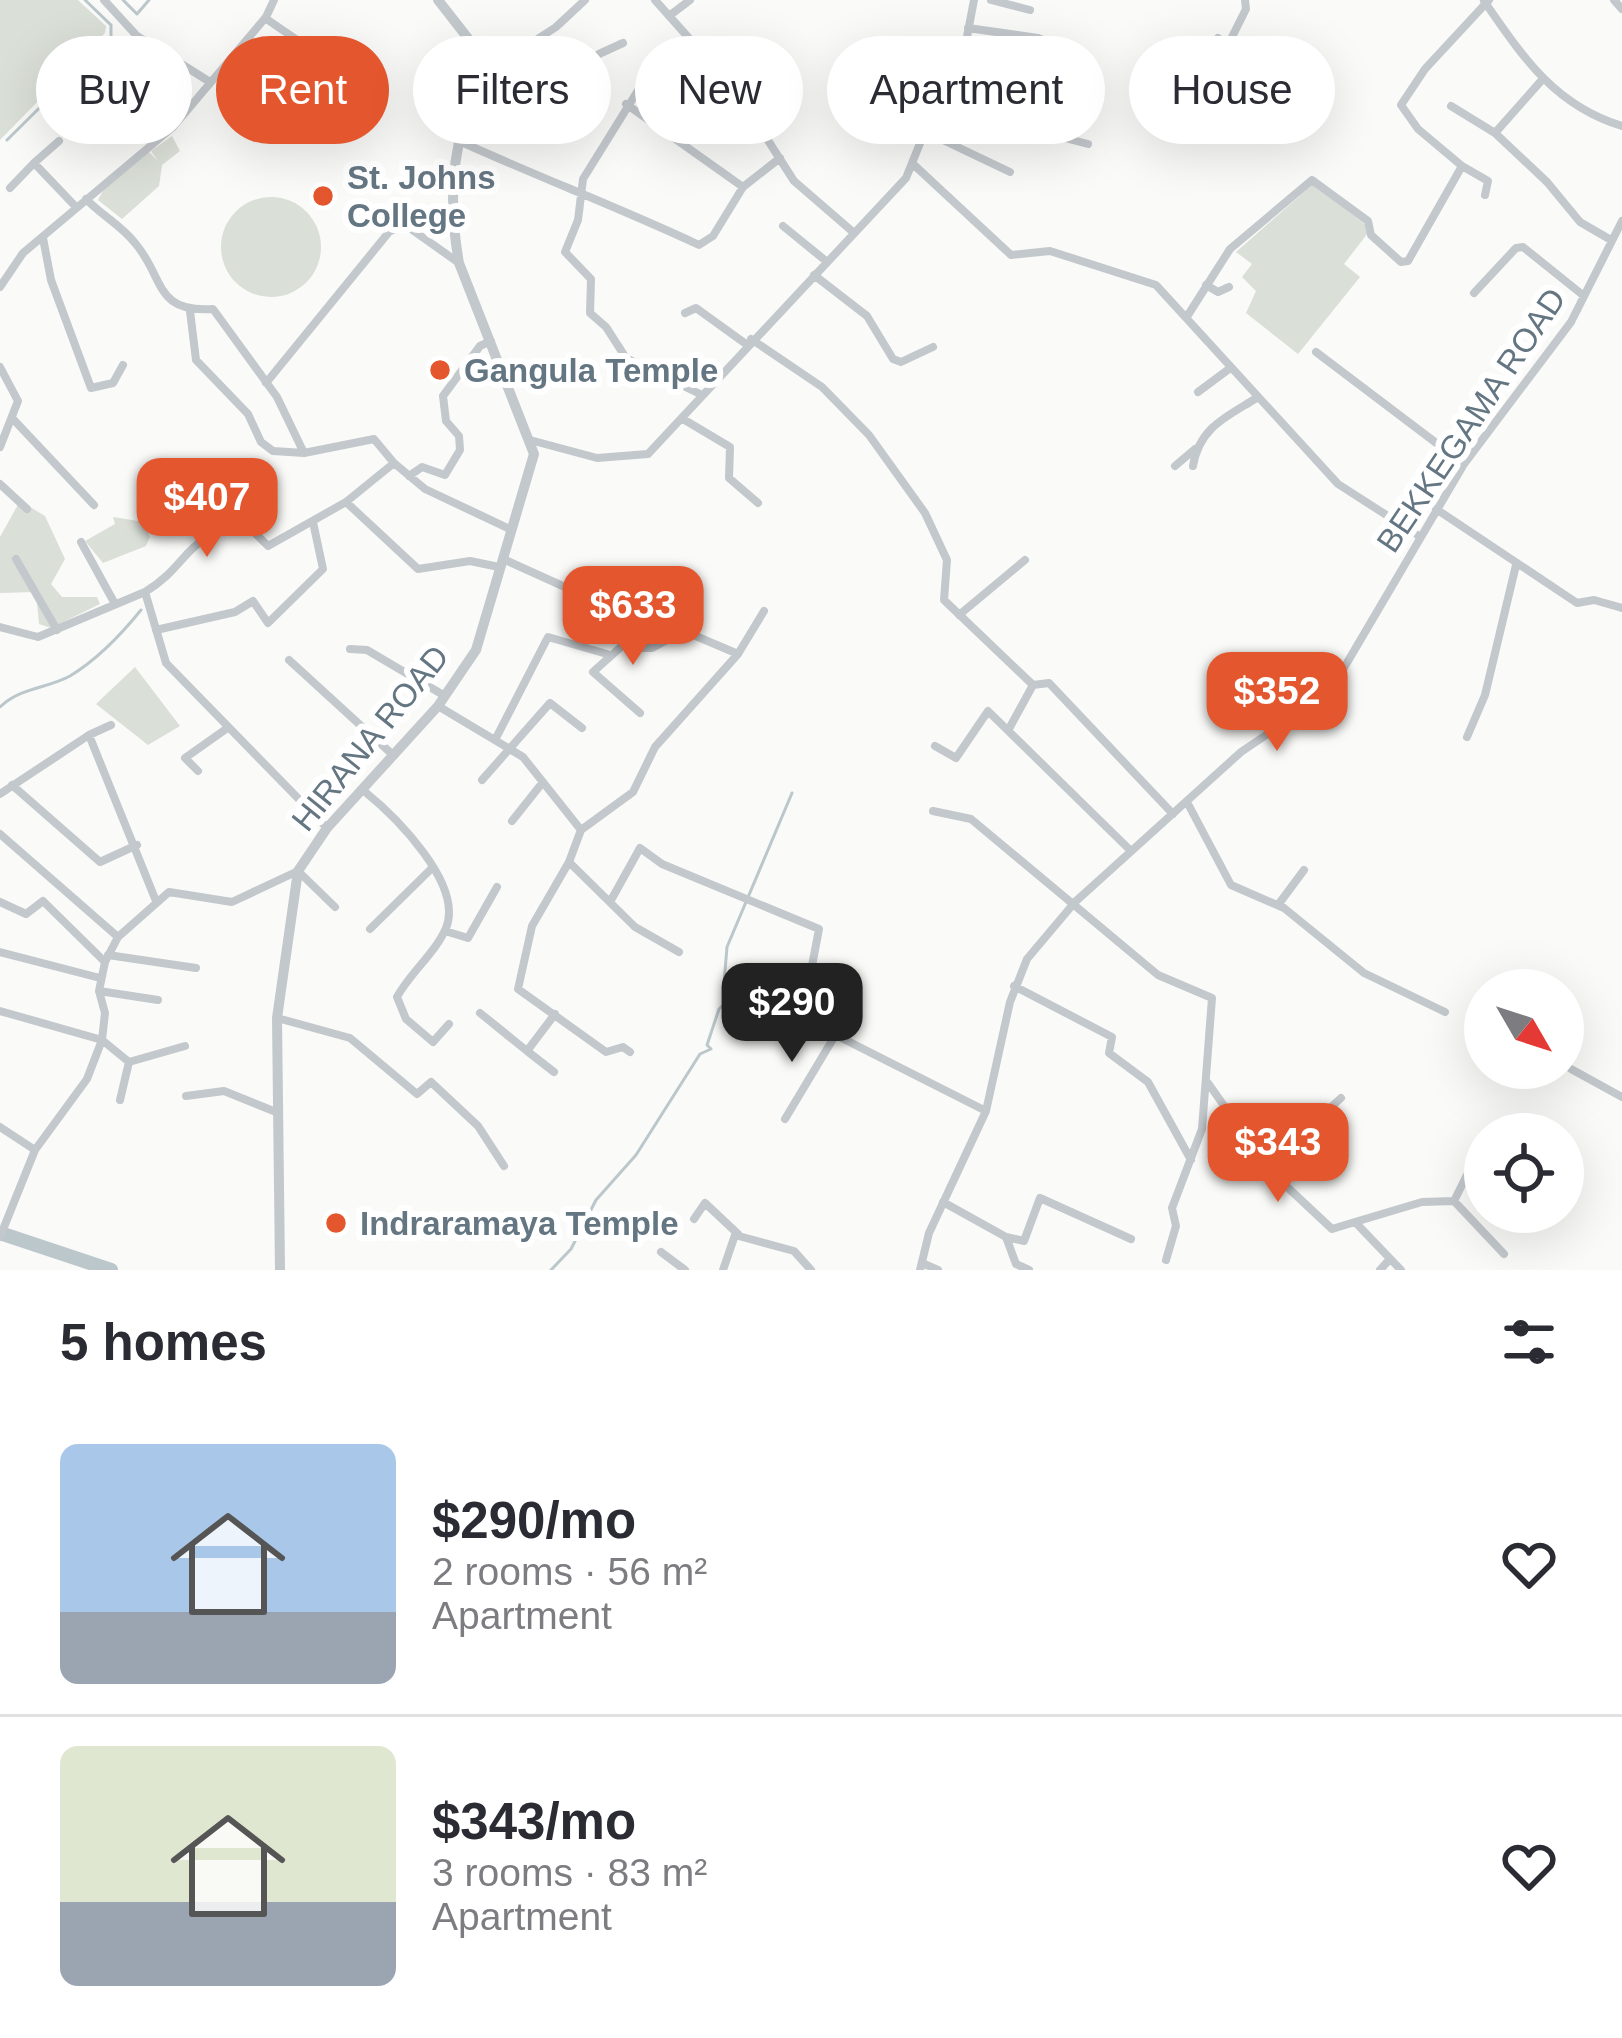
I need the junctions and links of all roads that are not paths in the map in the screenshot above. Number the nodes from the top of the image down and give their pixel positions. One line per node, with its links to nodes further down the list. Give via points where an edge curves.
1 (104, 0): 27 (street, via 137,36)
2 (274, 0): 15 (street)
3 (438, 0): 18 (street)
4 (585, 0): 19 (street)
5 (655, 0): 14 (street)
6 (690, 0): 14 (street)
7 (974, 0): 16 (street)
8 (992, 0): 13 (street)
9 (1244, 0): 22 (street)
10 (1614, 0): 12 (street)
11 (1486, 1): 26 (street); 41 (street, via 1401,105)
12 (1622, 9)
13 (1030, 10)
14 (669, 16): 38 (street, via 737,92)
15 (265, 18): 17 (street); 27 (street)
16 (968, 28): 20 (street); 21 (street)
17 (291, 36)
18 (466, 36)
19 (542, 36)
20 (967, 36)
21 (1024, 36)
22 (1232, 36)
23 (1230, 41): 23 (street, via 1218,38 1186,94 1231,126 1268,70)
24 (623, 43): 25 (street)
25 (611, 48)
26 (1541, 81): 31 (street); 32 (street)
27 (210, 82): 47 (street, via 173,127)
28 (635, 91): 29 (street)
29 (626, 104): 43 (street); 46 (street, via 583,178)
30 (1451, 106): 32 (street)
31 (1622, 126)
32 (1495, 133): 53 (street, via 1562,206)
33 (56, 144): 39 (street)
34 (457, 144): 55 (street, HIRANA ROAD)
35 (466, 144): 46 (street)
36 (920, 144): 40 (street)
37 (951, 144): 42 (street)
38 (780, 158): 43 (street); 51 (street, via 811,199)
39 (34, 163): 44 (street); 48 (street)
40 (913, 164): 51 (street); 64 (street, via 1011,255 1050,251 1139,278)
41 (1462, 166): 45 (street, via 1488,181); 58 (street, via 1408,261 1312,180 1230,249)
42 (1010, 172)
43 (743, 187): 46 (street, via 699,245 625,208)
44 (10, 188)
45 (1485, 196)
46 (581, 197): 74 (street, via 566,251 591,279 590,314 626,358)
47 (86, 200): 48 (street); 62 (street, via 140,248 170,302)
48 (76, 208): 52 (street)
49 (1622, 221): 53 (street, BEKKEGAMA ROAD)
50 (783, 226): 54 (street)
51 (853, 232): 54 (street)
52 (43, 238): 57 (street); 69 (street, via 91,388 113,383)
53 (1611, 241): 61 (street, BEKKEGAMA ROAD)
54 (826, 261): 56 (street)
55 (459, 262): 65 (street, HIRANA ROAD); 72 (street, via 404,224 388,232)
56 (814, 275): 66 (street); 67 (street, via 867,316 893,359)
57 (1, 283)
58 (1206, 285): 59 (street); 64 (street)
59 (1229, 287)
60 (1474, 292): 61 (street, via 1523,247)
61 (1584, 296): 83 (street, BEKKEGAMA ROAD)
62 (190, 311): 72 (street, via 213,309); 81 (street, via 196,360 248,414 260,442)
63 (685, 313): 66 (street, via 696,308)
64 (1188, 315): 71 (street)
65 (493, 340): 78 (street, HIRANA ROAD); 86 (street, via 443,396 460,450 445,475 422,467)
66 (749, 342): 74 (street); 105 (street, via 822,387 869,435 926,513 950,572 941,592)
67 (933, 347)
68 (1316, 352): 83 (street)
69 (123, 365)
70 (0, 367): 77 (street, via 18,401)
71 (1229, 369): 73 (street); 75 (street)
72 (266, 383): 81 (street)
73 (1198, 392)
74 (703, 395): 76 (street)
75 (1255, 399): 80 (street, via 1221,417); 95 (street, via 1343,489)
76 (683, 418): 78 (street, via 648,454 626,459); 89 (street, via 730,447 729,478)
77 (13, 419): 79 (street); 90 (street)
78 (530, 440): 94 (street, HIRANA ROAD, via 534,454)
79 (0, 447)
80 (1196, 448): 84 (street); 85 (street)
81 (304, 453): 82 (street, via 374,439)
82 (394, 463): 86 (street); 88 (street)
83 (1464, 464): 92 (street, BEKKEGAMA ROAD)
84 (1175, 466)
85 (1192, 466)
86 (409, 476): 94 (street)
87 (0, 484): 91 (street)
88 (346, 502): 93 (street); 99 (street, via 418,569)
89 (758, 503)
90 (94, 505)
91 (27, 509)
92 (1436, 509): 95 (street, BEKKEGAMA ROAD); 100 (street)
93 (313, 522): 101 (street, via 268,545 245,523 216,530); 108 (street, via 323,569 268,622 253,601 235,613)
94 (514, 531): 99 (street, HIRANA ROAD)
95 (1419, 536): 133 (street, BEKKEGAMA ROAD, via 1338,678)
96 (81, 542): 102 (street)
97 (16, 559): 107 (street)
98 (1025, 560): 105 (street)
99 (501, 563): 109 (street, via 607,606); 115 (street, HIRANA ROAD, via 476,650)
100 (1516, 565): 103 (street, via 1577,603); 122 (street)
101 (145, 592): 102 (street); 108 (street)
102 (115, 604): 107 (street)
103 (1622, 608)
104 (764, 610): 112 (street)
105 (958, 615): 114 (street)
106 (0, 626): 107 (street, via 38,637)
107 (57, 630)
108 (156, 630): 120 (street, via 166,662)
109 (632, 637): 111 (street); 112 (street, via 652,649 684,631)
110 (350, 649): 115 (street, via 367,650)
111 (607, 654): 116 (street, via 593,672); 123 (street, via 548,637)
112 (738, 654): 138 (street, via 656,747 633,792)
113 (290, 660): 126 (street)
114 (1033, 685): 118 (street); 135 (street, via 1048,683)
115 (441, 701): 123 (street); 126 (street, HIRANA ROAD)
116 (640, 713)
117 (112, 725): 121 (street)
118 (1010, 727): 124 (street, via 988,711 956,758); 141 (street)
119 (582, 728): 125 (street, via 550,703)
120 (226, 729): 127 (street, via 185,758); 137 (street)
121 (89, 735): 130 (street); 140 (street)
122 (1467, 737)
123 (495, 740): 125 (street)
124 (935, 746)
125 (513, 751): 128 (street); 129 (street)
126 (394, 756): 131 (street, HIRANA ROAD)
127 (198, 771)
128 (482, 780)
129 (543, 782): 136 (street); 138 (street)
130 (12, 785): 132 (street); 140 (street, via 100,862)
131 (364, 791): 137 (street, HIRANA ROAD); 143 (street, via 409,829)
132 (0, 794)
133 (1187, 802): 135 (street, BEKKEGAMA ROAD); 151 (street, via 1231,885)
134 (933, 811): 150 (street, via 971,819)
135 (1173, 814): 141 (street, BEKKEGAMA ROAD)
136 (512, 821)
137 (327, 828): 145 (street, HIRANA ROAD)
138 (581, 830): 142 (street)
139 (0, 834): 155 (street)
140 (137, 845): 147 (street)
141 (1131, 851): 150 (street, BEKKEGAMA ROAD)
142 (569, 862): 149 (street); 167 (street, via 532,926 518,989)
143 (431, 868): 153 (street); 154 (street, via 448,896)
144 (1304, 870): 151 (street)
145 (298, 871): 147 (street, via 232,902 169,892); 152 (street); 168 (street, HIRANA ROAD)
146 (497, 887): 154 (street, via 468,938)
147 (156, 901): 155 (street)
148 (0, 902): 158 (street, via 26,914 43,901)
149 (610, 902): 157 (street); 170 (street, via 640,848 819,929 802,1018)
150 (1075, 902): 161 (street, BEKKEGAMA ROAD); 178 (street, via 1158,975 1212,998)
151 (1277, 905): 165 (street, via 1364,973)
152 (335, 907)
153 (370, 929)
154 (445, 931): 169 (street, via 397,997 406,1018 433,1042)
155 (118, 937): 158 (street)
156 (0, 952): 160 (street)
157 (679, 952)
158 (106, 958): 159 (street); 160 (street)
159 (196, 968)
160 (100, 978): 162 (street)
161 (1014, 986): 183 (street, BEKKEGAMA ROAD); 189 (street, via 1112,1037 1109,1054 1148,1082)
162 (99, 991): 163 (street); 171 (street)
163 (158, 1000)
164 (0, 1011): 171 (street)
165 (1445, 1012)
166 (479, 1013): 173 (street)
167 (555, 1014): 173 (street); 174 (street, via 606,1052)
168 (277, 1018): 184 (street, HIRANA ROAD); 190 (street, via 350,1037 417,1094 431,1082 478,1126)
169 (449, 1024)
170 (836, 1034): 183 (street); 185 (street)
171 (102, 1040): 175 (street); 188 (street, via 87,1079)
172 (184, 1046): 175 (street)
173 (527, 1051): 176 (street)
174 (630, 1052)
175 (129, 1062): 182 (street)
176 (554, 1072)
177 (1584, 1077): 180 (street)
178 (1207, 1081): 187 (street); 189 (street)
179 (186, 1096): 184 (street, via 224,1090)
180 (1622, 1097)
181 (1341, 1098): 187 (street, via 1308,1123 1261,1120)
182 (120, 1100)
183 (986, 1111): 193 (street, BEKKEGAMA ROAD)
184 (276, 1112): 205 (street, HIRANA ROAD)
185 (785, 1118)
186 (0, 1127): 188 (street)
187 (1237, 1128): 195 (street, via 1332,1229)
188 (35, 1150): 196 (street)
189 (1191, 1160): 202 (street, via 1172,1208 1176,1226)
190 (504, 1166)
191 (1464, 1181): 192 (street)
192 (1454, 1201): 195 (street); 201 (street)
193 (943, 1202): 198 (street); 204 (street, BEKKEGAMA ROAD)
194 (694, 1220): 197 (street, via 705,1203)
195 (1355, 1222): 203 (street)
196 (2, 1232)
197 (738, 1236): 207 (street, via 730,1239); 208 (street, via 794,1251)
198 (1006, 1237): 199 (street, via 1024,1240 1040,1198); 210 (street, via 1016,1264)
199 (1131, 1239)
200 (661, 1252): 206 (street)
201 (1504, 1254)
202 (1166, 1260)
203 (1389, 1260): 211 (street); 212 (street)
204 (921, 1266): 209 (street)
205 (280, 1270)
206 (685, 1270)
207 (723, 1270)
208 (811, 1270)
209 (938, 1270)
210 (1029, 1270)
211 (1380, 1270)
212 (1401, 1270)

